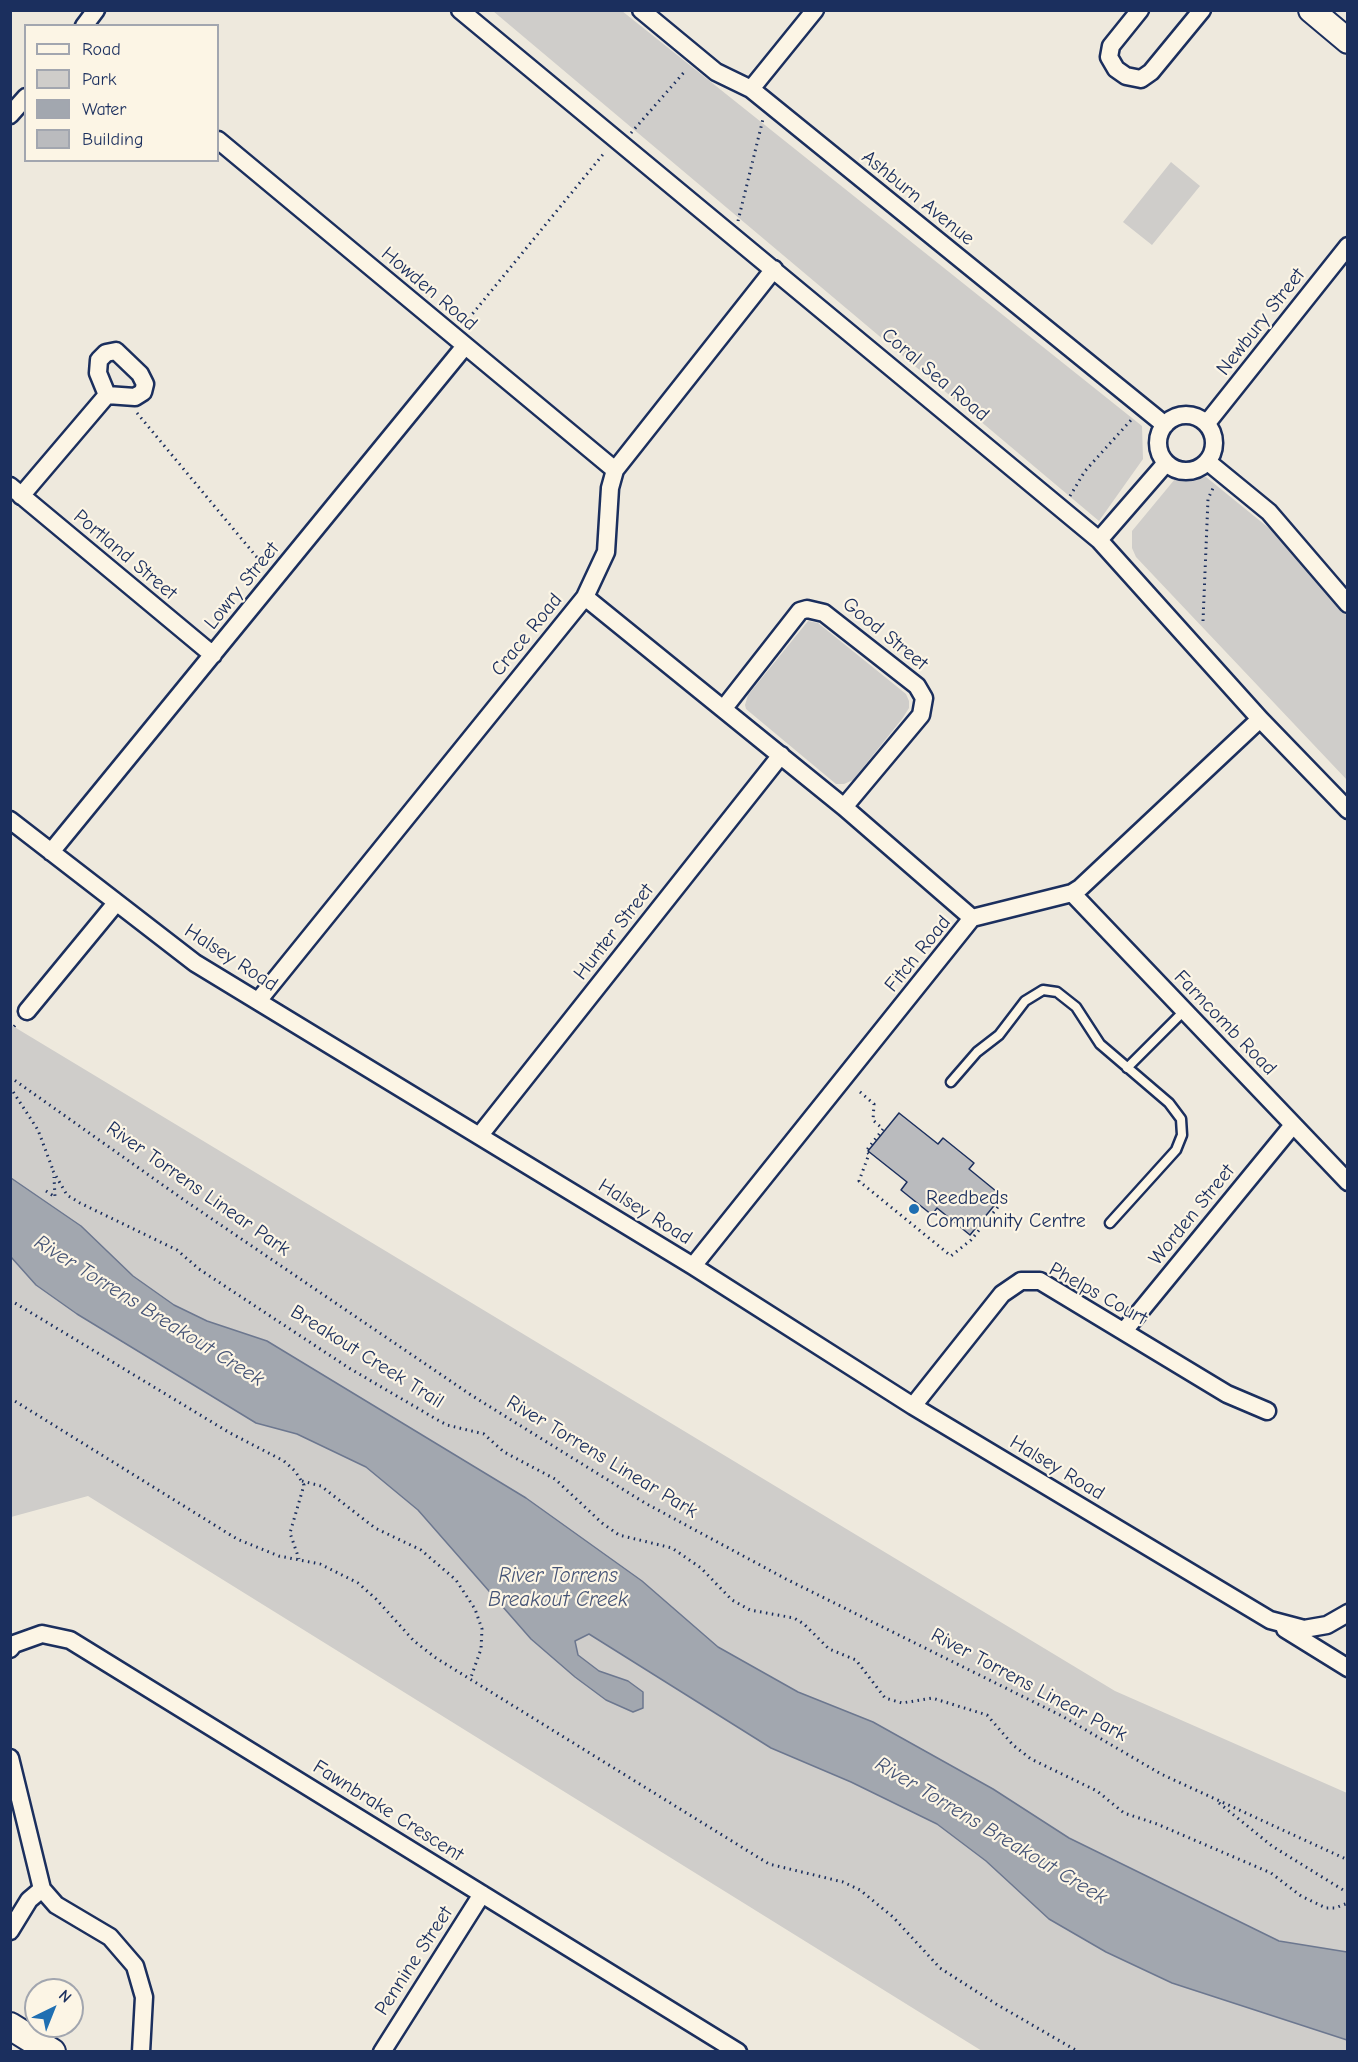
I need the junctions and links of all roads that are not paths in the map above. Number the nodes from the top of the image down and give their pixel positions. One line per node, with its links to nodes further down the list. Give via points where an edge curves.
1 (96, 10): 8 (street)
2 (460, 10): 15 (street, Coral Sea Road)
3 (640, 10): 10 (street, Ashburn Avenue, via 716,72)
4 (815, 10): 10 (street)
5 (1140, 10): 6 (street, via 1111,46 1110,57 1116,69 1141,79)
6 (1202, 10)
7 (1311, 10): 9 (main road)
8 (86, 24)
9 (1347, 41)
10 (751, 89): 19 (street, Ashburn Avenue)
11 (24, 99): 12 (street)
12 (10, 115)
13 (219, 141): 16 (street, Howden Road)
14 (1347, 246): 18 (street, Newbury Street)
15 (774, 269): 22 (street, Crace Road); 24 (street, Coral Sea Road)
16 (459, 341): 22 (street, Howden Road); 27 (street, Lowry Street)
17 (107, 395): 17 (street, via 98,373 99,360 116,351 145,384 143,392 135,397); 23 (street)
18 (1207, 423): 19 (street, via 1184,415); 20 (street, via 1215,444)
19 (1165, 424): 21 (street, via 1158,445)
20 (1208, 462): 21 (street, via 1188,472); 26 (street, via 1269,512)
21 (1166, 463): 24 (street)
22 (615, 470): 25 (street, Crace Road, via 610,488 606,552)
23 (16, 491): 27 (street, Portland Street)
24 (1099, 540): 29 (street, Coral Sea Road)
25 (585, 597): 28 (street); 38 (street, Crace Road)
26 (1347, 604)
27 (213, 655): 34 (street, Lowry Street)
28 (724, 708): 30 (street); 31 (street, Good Street, via 800,611 807,609 824,613 917,686 924,698 921,716)
29 (1260, 719): 32 (street, Coral Sea Road); 35 (street, Fitch Road, via 1087,883)
30 (781, 755): 31 (street); 44 (street, Hunter Street)
31 (844, 807): 37 (street)
32 (1347, 810)
33 (10, 820): 34 (street, Halsey Road)
34 (51, 852): 36 (street, Halsey Road)
35 (1071, 893): 37 (street, Fitch Road); 40 (street, Farncomb Road)
36 (116, 903): 38 (street, Halsey Road, via 195,963); 39 (street)
37 (972, 918): 47 (street, Fitch Road)
38 (258, 1001): 44 (street, Halsey Road)
39 (27, 1011)
40 (1184, 1011): 41 (lane); 43 (street, Farncomb Road)
41 (1127, 1068): 42 (lane, via 1100,1044 1076,1007 1057,992 1043,990 1025,1001 999,1035 977,1052); 46 (lane, via 1169,1103 1181,1119 1182,1135 1176,1150)
42 (951, 1082)
43 (1293, 1125): 45 (street, Farncomb Road); 48 (street, Worden Street)
44 (480, 1135): 47 (street, Halsey Road)
45 (1347, 1182)
46 (1110, 1223)
47 (693, 1266): 49 (street, Halsey Road)
48 (1124, 1331): 49 (street, Phelps Court, via 1040,1281 1021,1281 1002,1294); 50 (street, Phelps Court, via 1227,1394)
49 (913, 1406): 52 (street, Halsey Road)
50 (1267, 1411)
51 (1347, 1613): 52 (street, Halsey Road, via 1327,1625 1304,1629)
52 (1270, 1620): 54 (street, Halsey Road)
53 (10, 1649): 57 (street, Fawnbrake Crescent, via 42,1634 70,1640)
54 (1347, 1668)
55 (10, 1758): 56 (street)
56 (42, 1889): 58 (street, via 29,1900); 61 (street, via 56,1905 110,1937 135,1965 144,1997)
57 (482, 1894): 62 (street, Pennine Street); 63 (street, Fawnbrake Crescent)
58 (10, 1931)
59 (10, 2026): 60 (main road)
60 (52, 2052)
61 (141, 2052)
62 (382, 2052)
63 (738, 2052)

